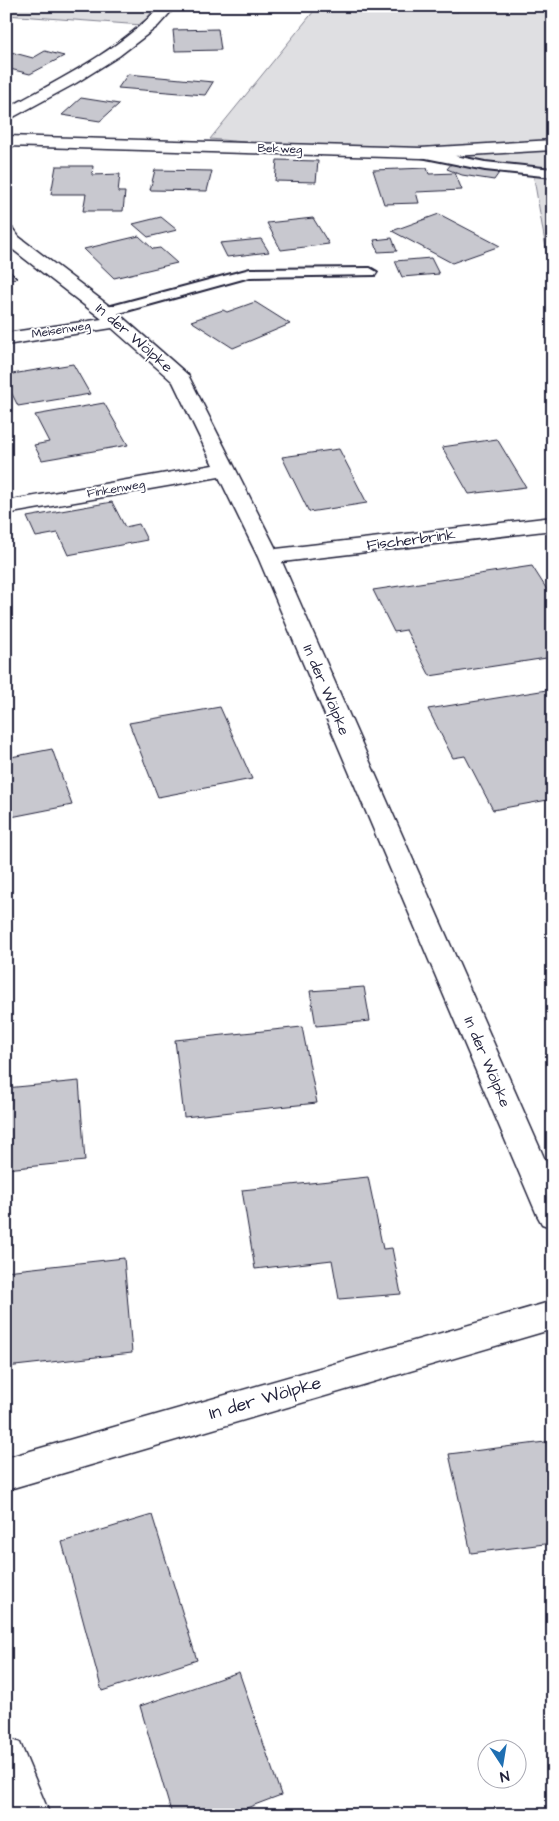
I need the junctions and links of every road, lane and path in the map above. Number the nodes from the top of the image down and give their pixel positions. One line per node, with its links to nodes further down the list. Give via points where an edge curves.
1 (169, 6): 2 (street, via 155,23 125,46)
2 (6, 116)
3 (6, 141): 5 (street, Bekweg)
4 (553, 145): 5 (street, Bekweg)
5 (421, 153): 6 (lane, via 485,166)
6 (553, 173)
7 (6, 232): 9 (street, In der Wölpke, via 13,241)
8 (370, 272): 9 (lane, via 250,273)
9 (111, 317): 10 (street, Meisenweg); 11 (street, In der Wölpke, via 181,379)
10 (6, 339)
11 (226, 469): 12 (street, Finkenweg); 14 (street, In der Wölpke)
12 (6, 508)
13 (553, 523): 14 (street, Fischerbrink)
14 (269, 558): 15 (street, In der Wölpke)
15 (553, 1215)
16 (553, 1315): 17 (street, In der Wölpke)
17 (6, 1474)
18 (6, 1757): 19 (street)
19 (30, 1815)

